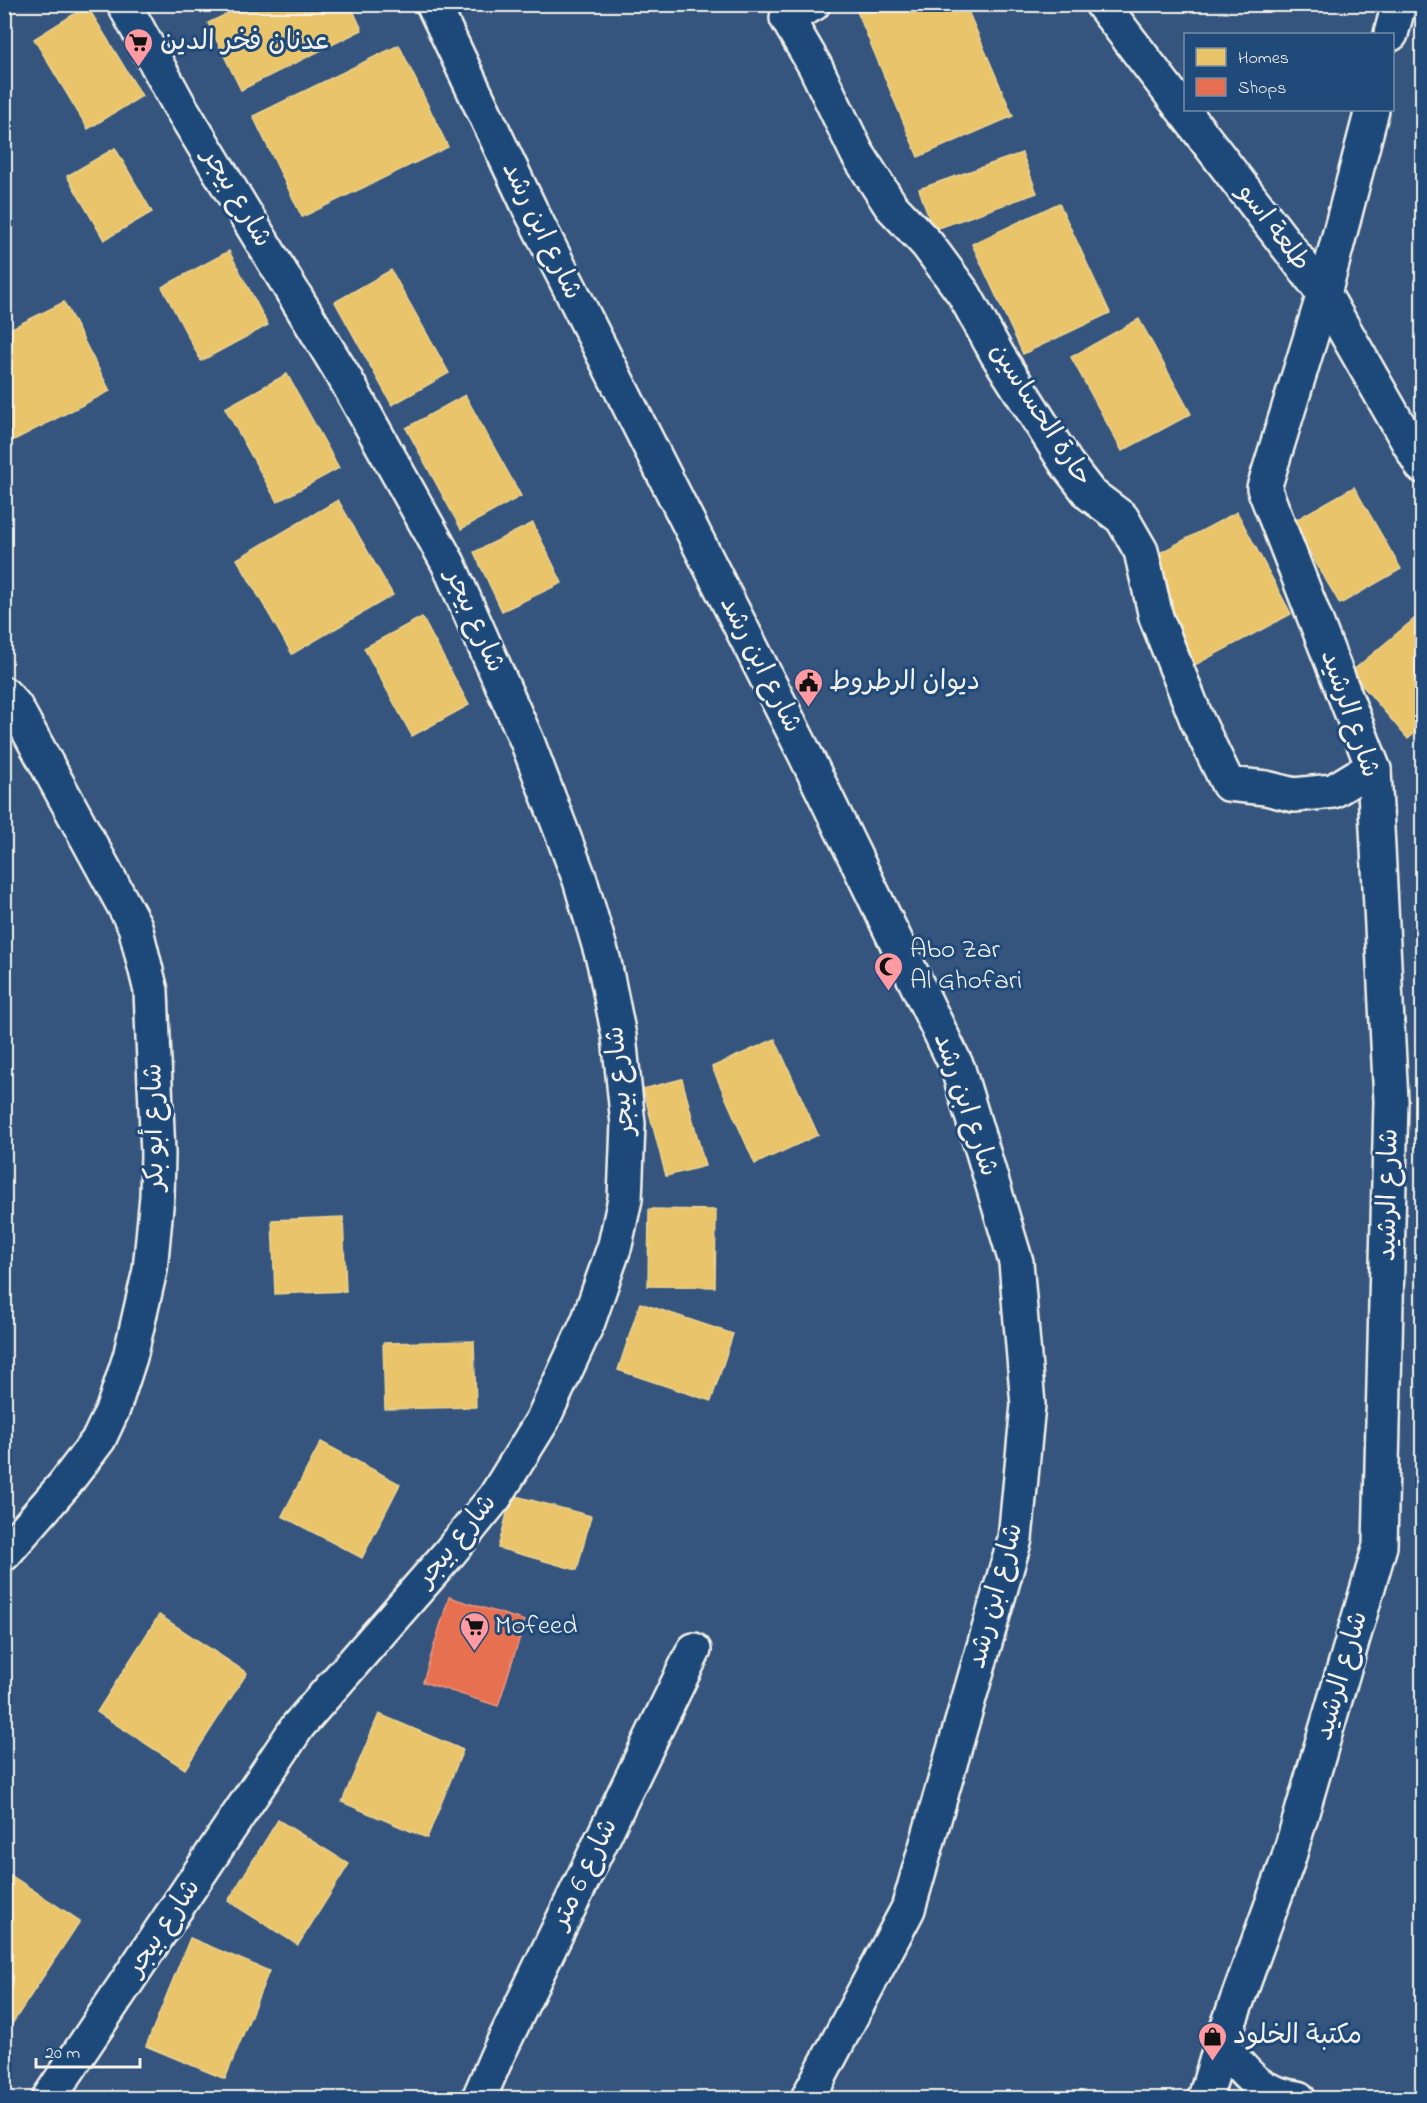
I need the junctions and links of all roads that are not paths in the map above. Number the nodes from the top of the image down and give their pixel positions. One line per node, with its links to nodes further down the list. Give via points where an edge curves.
1 (124, 4): 15 (street, شارع بيجر, via 178,103 346,380 448,563 527,741 580,880 604,962 619,1036 628,1135 625,1199 615,1245 588,1322 542,1421 495,1497 298,1726)
2 (433, 4): 17 (street, شارع ابن رشد, via 530,209 805,754 958,1069 1016,1262 1028,1405 1015,1539 908,1909)
3 (813, 4): 11 (street, حارة الحساسين, via 787,18 857,153 891,206 927,244 964,294 1066,463 1090,494 1122,518 1141,551 1156,617 1197,720 1228,784 1294,795 1333,791)
4 (1102, 4): 8 (street, طلعة اسو)
5 (1399, 4): 6 (street)
6 (1391, 33)
7 (1372, 111): 8 (street, شارع الرشيد)
8 (1323, 294): 9 (street, طلعة اسو); 11 (street, شارع الرشيد, via 1264,488)
9 (1422, 466)
10 (4, 694): 12 (street, شارع أبو بكر, via 15,706 135,926 151,991 158,1154 150,1270 130,1357 113,1409 99,1439)
11 (1374, 770): 14 (street, شارع الرشيد, via 1391,1101 1380,1546 1288,1860)
12 (4, 1554)
13 (694, 1650): 16 (street, شارع 6 متر)
14 (1221, 2045): 18 (street, شارع الرشيد); 19 (street, via 1261,2087 1277,2095)
15 (49, 2098)
16 (479, 2098)
17 (808, 2098)
18 (1204, 2098)
19 (1298, 2098)

